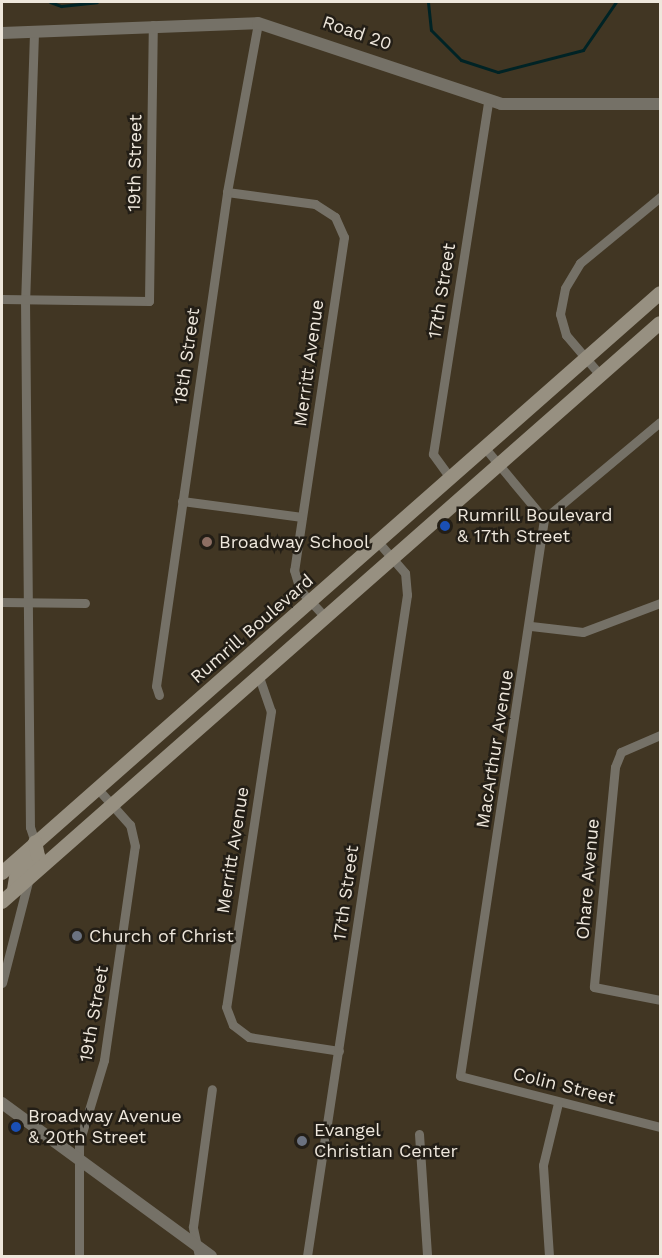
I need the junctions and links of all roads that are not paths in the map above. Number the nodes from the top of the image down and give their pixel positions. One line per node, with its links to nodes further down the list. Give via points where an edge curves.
1 (258, 23): 2 (street, Road 20); 5 (street, Road 20, via 340,46); 7 (street, 18th Street)
2 (153, 25): 4 (street, Road 20); 11 (street, 19th Street, via 149,301)
3 (2, 33): 4 (street, Road 20)
4 (34, 33): 11 (street)
5 (488, 101): 6 (street, Road 20); 18 (street, 17th Street, via 434,454)
6 (660, 104)
7 (227, 192): 19 (street, 18th Street); 20 (street, Merritt Avenue, via 315,204 335,217 344,237)
8 (660, 197): 13 (street, via 580,263 565,288 560,314 566,335)
9 (660, 293): 13 (main road, Rumrill Boulevard)
10 (2, 299): 11 (street)
11 (25, 299): 26 (street)
12 (660, 323): 14 (main road)
13 (587, 359): 14 (street); 16 (main road, Rumrill Boulevard)
14 (601, 376): 17 (main road)
15 (660, 422): 21 (street)
16 (485, 448): 17 (street); 18 (main road, Rumrill Boulevard)
17 (500, 464): 21 (street); 23 (main road)
18 (451, 479): 22 (main road, Rumrill Boulevard)
19 (182, 501): 20 (street); 32 (street, 18th Street)
20 (302, 518): 24 (street, Merritt Avenue, via 294,570 300,590)
21 (544, 519): 30 (street, MacArthur Avenue)
22 (379, 543): 23 (street, 17th Street); 24 (main road, Rumrill Boulevard)
23 (393, 558): 29 (main road); 43 (street, 17th Street, via 405,573 408,595)
24 (311, 601): 29 (street, Merritt Avenue); 34 (main road, Rumrill Boulevard)
25 (2, 602): 26 (street)
26 (27, 602): 27 (street); 36 (street, via 30,827)
27 (85, 603)
28 (660, 603): 30 (street, via 583,632)
29 (325, 617): 31 (main road)
30 (531, 626): 44 (street, MacArthur Avenue)
31 (259, 677): 35 (main road); 43 (street, Merritt Avenue, via 271,711 226,1007 233,1025 249,1037)
32 (159, 695)
33 (660, 735): 42 (street, Ohare Avenue, via 621,752 615,767 594,987)
34 (97, 788): 35 (street, 19th Street); 36 (main road, Rumrill Boulevard)
35 (112, 804): 38 (main road); 50 (street, 19th Street, via 130,825 135,846 104,1060 79,1143)
36 (35, 842): 37 (main road, Rumrill Boulevard); 39 (main road, via 38,856 16,878)
37 (2, 873)
38 (29, 878): 39 (main road); 41 (street)
39 (13, 892): 40 (main road)
40 (2, 902)
41 (2, 983)
42 (660, 1000)
43 (339, 1051): 54 (street, 17th Street)
44 (460, 1076): 47 (street, Colin Street)
45 (212, 1089): 51 (street, via 193,1227)
46 (2, 1103): 50 (street)
47 (558, 1103): 48 (street, Colin Street); 56 (street, via 543,1165)
48 (660, 1127)
49 (419, 1134): 55 (street)
50 (80, 1161): 51 (street); 52 (street, 19th Street)
51 (198, 1252): 53 (street)
52 (79, 1257)
53 (212, 1257)
54 (307, 1257)
55 (427, 1257)
56 (549, 1257)

